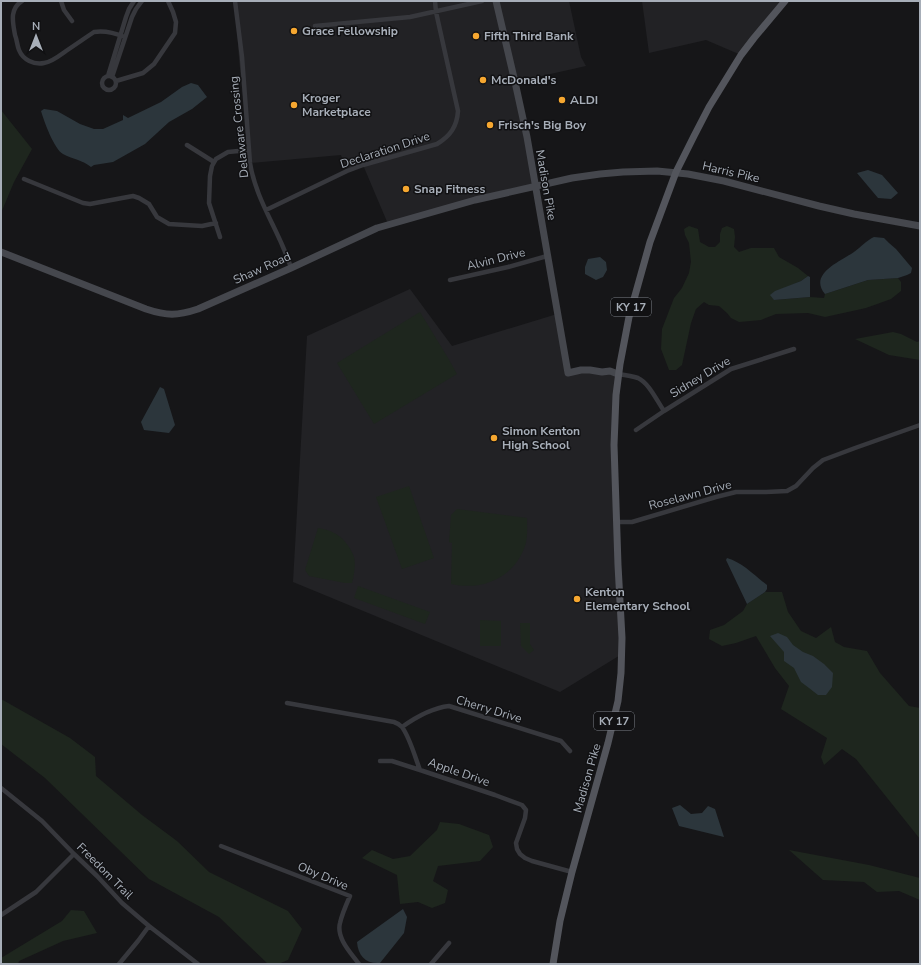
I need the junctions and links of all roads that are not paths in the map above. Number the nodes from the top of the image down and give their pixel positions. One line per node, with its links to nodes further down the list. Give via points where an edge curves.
1 (22, 1): 14 (street, via 13,12 13,24 19,51 32,63 53,60 94,32 110,31)
2 (61, 1): 12 (street)
3 (134, 1): 14 (street, via 129,9)
4 (142, 1): 14 (street)
5 (168, 1): 14 (street, via 176,22 175,33 154,64 143,73 112,78)
6 (235, 1): 16 (street, Delaware Crossing)
7 (435, 1): 11 (street, Declaration Drive)
8 (482, 1): 11 (street)
9 (496, 1): 20 (main road, Madison Pike)
10 (785, 1): 18 (main road, KY 17, via 734,65)
11 (436, 12): 13 (street); 21 (street, Declaration Drive, via 458,111 451,133 437,144 347,171)
12 (72, 21)
13 (315, 26)
14 (123, 36)
15 (187, 145): 17 (street)
16 (249, 150): 17 (street, via 228,152); 21 (street, Delaware Crossing, via 253,178)
17 (214, 162): 22 (street, via 210,176 209,203)
18 (676, 172): 20 (main road, Harris Pike, via 600,174); 23 (main road, Harris Pike, via 724,181 854,214); 31 (main road, KY 17, via 644,259)
19 (24, 179): 22 (street, via 83,203 133,196 149,204 157,217 169,224 202,226)
20 (536, 187): 26 (main road, Madison Pike); 27 (main road, Shaw Road, via 475,200 377,228)
21 (266, 210): 27 (street, Delaware Crossing)
22 (216, 223): 24 (street)
23 (920, 226)
24 (220, 237)
25 (1, 252): 27 (main road, Shaw Road, via 146,309 168,315 185,313)
26 (547, 256): 28 (street, Alvin Drive); 30 (main road, Madison Pike)
27 (291, 268)
28 (450, 280)
29 (794, 349): 32 (street, Sidney Drive, via 737,367)
30 (568, 373): 31 (main road, Sidney Drive, via 590,370)
31 (618, 374): 32 (street, Sidney Drive, via 636,377 647,384); 35 (main road, KY 17, via 614,444)
32 (664, 411): 34 (street, Sidney Drive)
33 (920, 425): 35 (street, Roselawn Drive, via 823,460 796,486 787,491 736,492 632,522)
34 (636, 430)
35 (616, 522): 44 (main road, Madison Pike / KY 17, via 622,638 618,701)
36 (287, 703): 37 (street, via 394,722)
37 (402, 727): 38 (street, Cherry Drive, via 436,709 449,706 560,741); 40 (street, Apple Drive)
38 (570, 751)
39 (380, 761): 40 (street, via 392,761)
40 (420, 770): 44 (street, Apple Drive, via 522,805 526,810 525,818 516,843 520,854 532,861)
41 (1, 788): 43 (street, Freedom Trail, via 42,821)
42 (221, 846): 50 (street, Oby Drive, via 350,896 339,928 343,942)
43 (74, 854): 45 (street, via 36,892); 46 (street, Freedom Trail)
44 (572, 872): 52 (main road, Madison Pike / KY 17, via 560,920)
45 (1, 915)
46 (150, 926): 48 (street); 49 (street, Freedom Trail)
47 (449, 943): 51 (street)
48 (119, 964)
49 (198, 964)
50 (360, 964)
51 (431, 964)
52 (553, 964)

